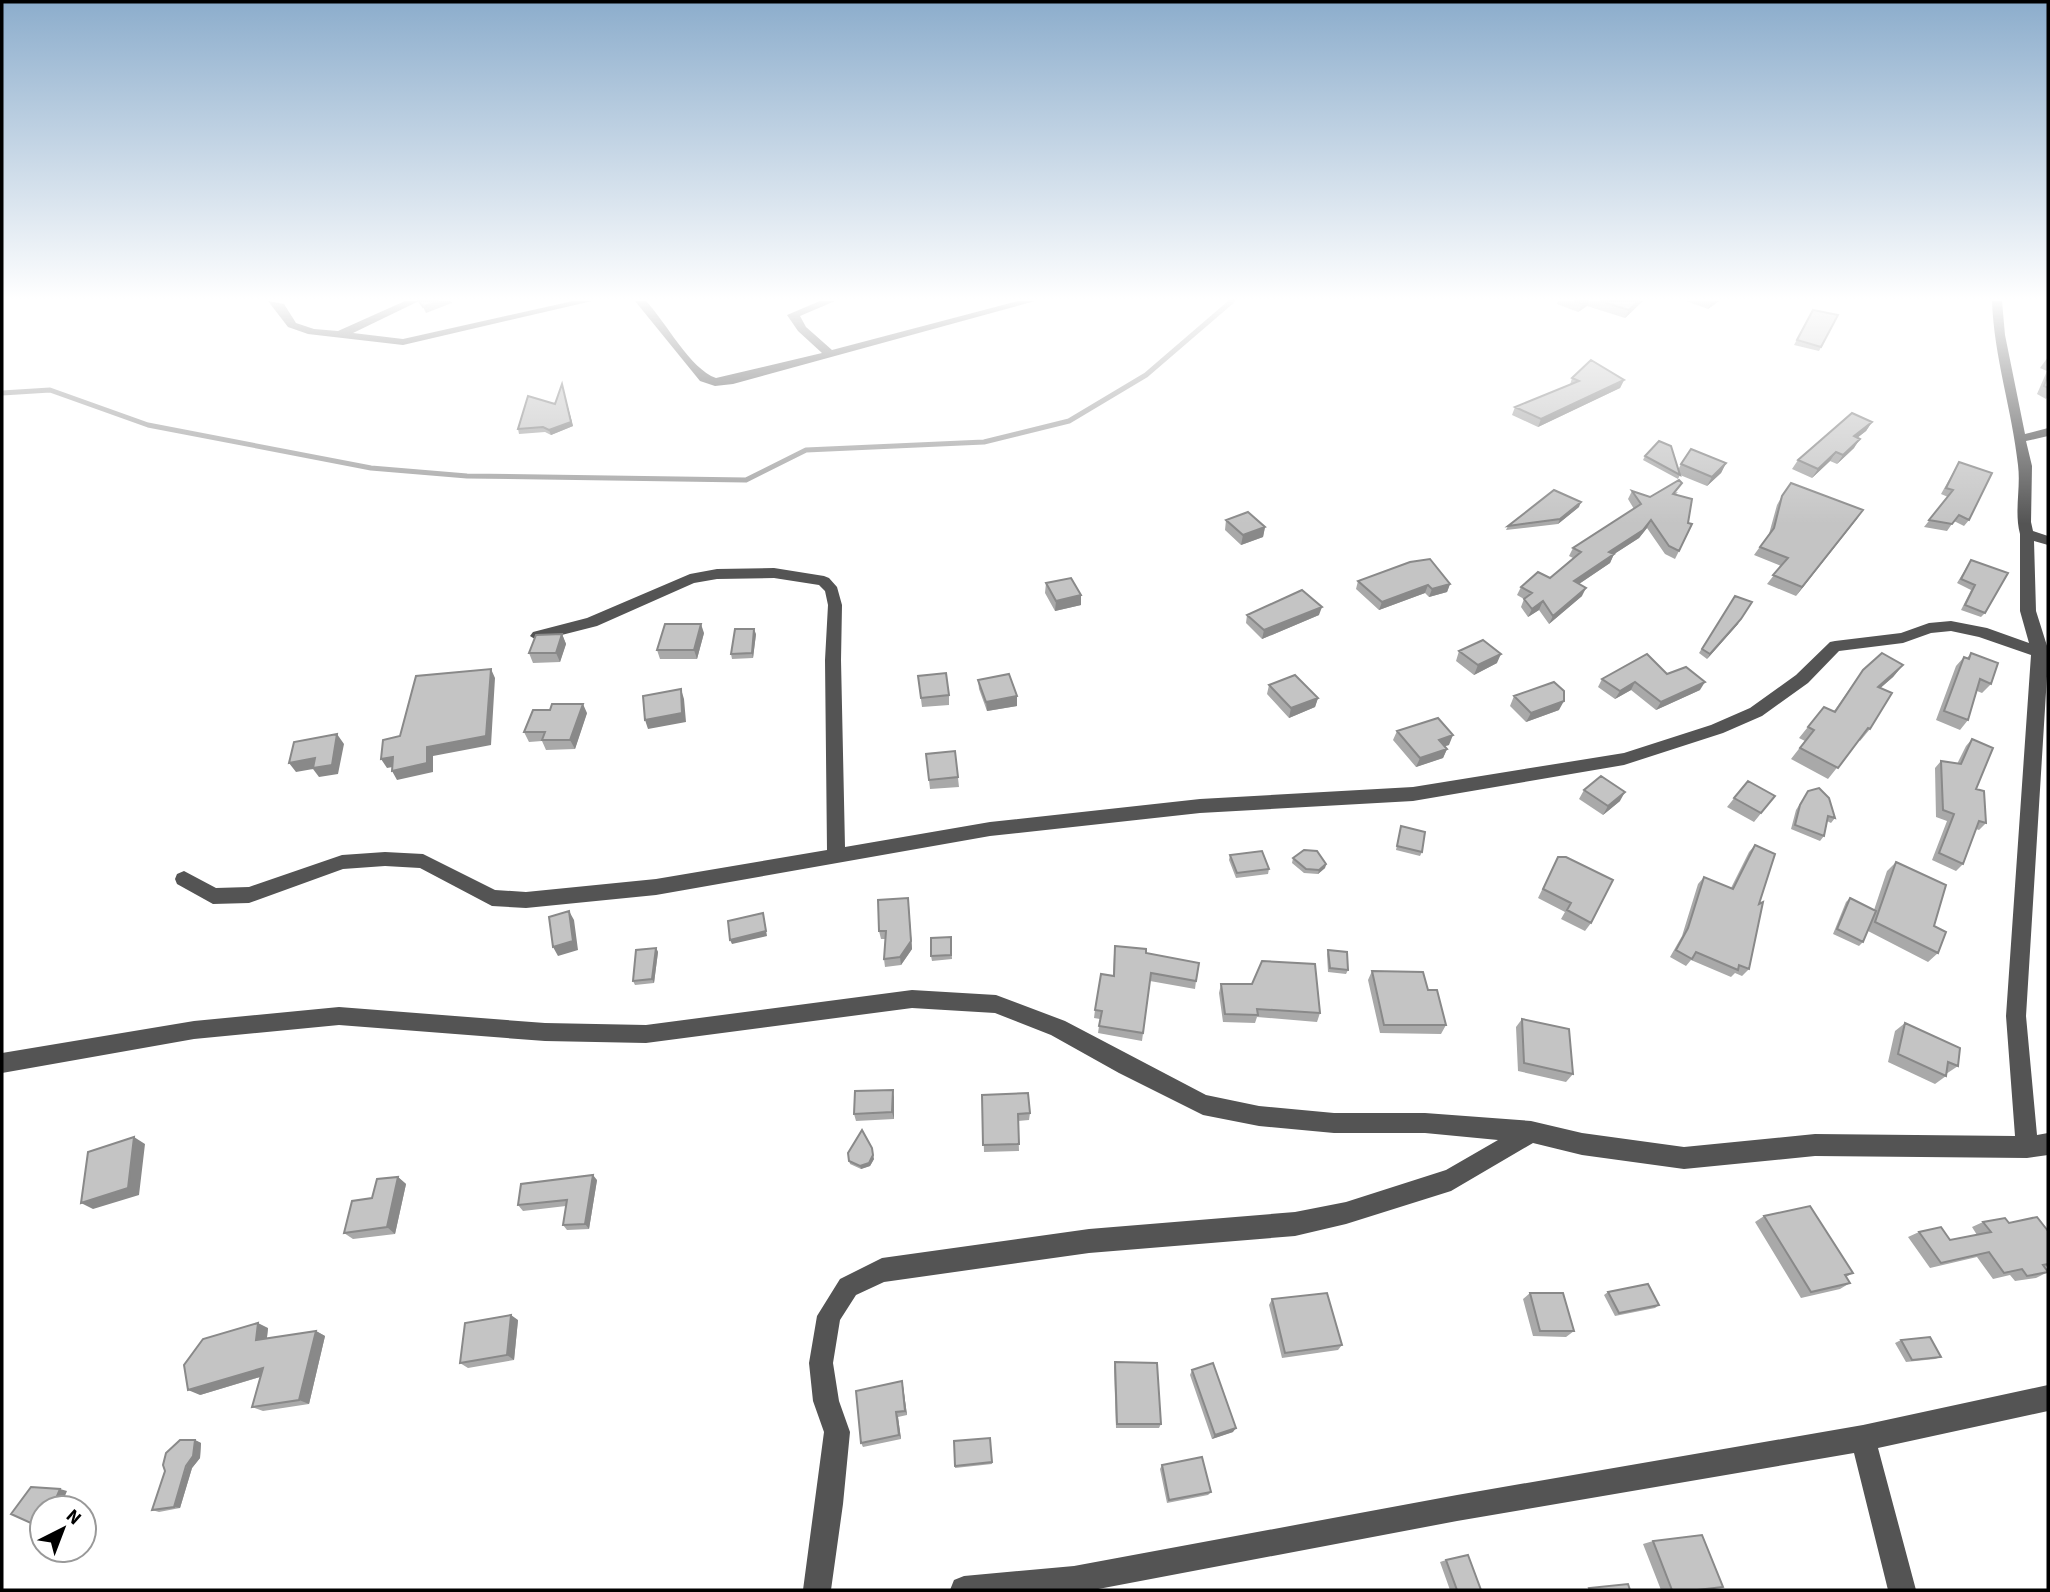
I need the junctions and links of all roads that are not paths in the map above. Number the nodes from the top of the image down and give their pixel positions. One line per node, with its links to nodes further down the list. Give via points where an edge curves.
1 (701, 375): 2 (street, via 715,382)
2 (750, 375)
3 (2007, 375): 5 (street)
4 (2048, 432): 5 (street)
5 (2019, 439): 6 (street, via 2025,466)
6 (2027, 534): 7 (street); 9 (street, via 2028,611)
7 (2048, 541)
8 (538, 635): 10 (street, via 592,622 703,576 774,573 824,581 832,590 835,605)
9 (2044, 653): 10 (street, via 1982,632 1951,626 1928,628 1903,638 1835,646 1802,679 1756,712 1624,759 1413,794 1200,806 990,829); 14 (street, via 2016,1016)
10 (836, 853): 11 (street, via 656,887 526,900 492,898 423,861 342,862 249,895 214,896)
11 (184, 879)
12 (2, 1063): 13 (street, via 194,1030 339,1016 545,1032 646,1034 912,999 996,1004 1058,1028 1203,1105 1334,1123 1425,1123)
13 (1531, 1132): 14 (street, via 1684,1158 1815,1145); 17 (street, via 1451,1180 1346,1213 1295,1224 1089,1241 883,1270 848,1287 830,1315 821,1363 826,1401 837,1432)
14 (2037, 1146)
15 (2048, 1398): 16 (street)
16 (1863, 1438): 18 (street, via 1074,1580); 19 (street)
17 (817, 1590)
18 (964, 1590)
19 (1902, 1590)

